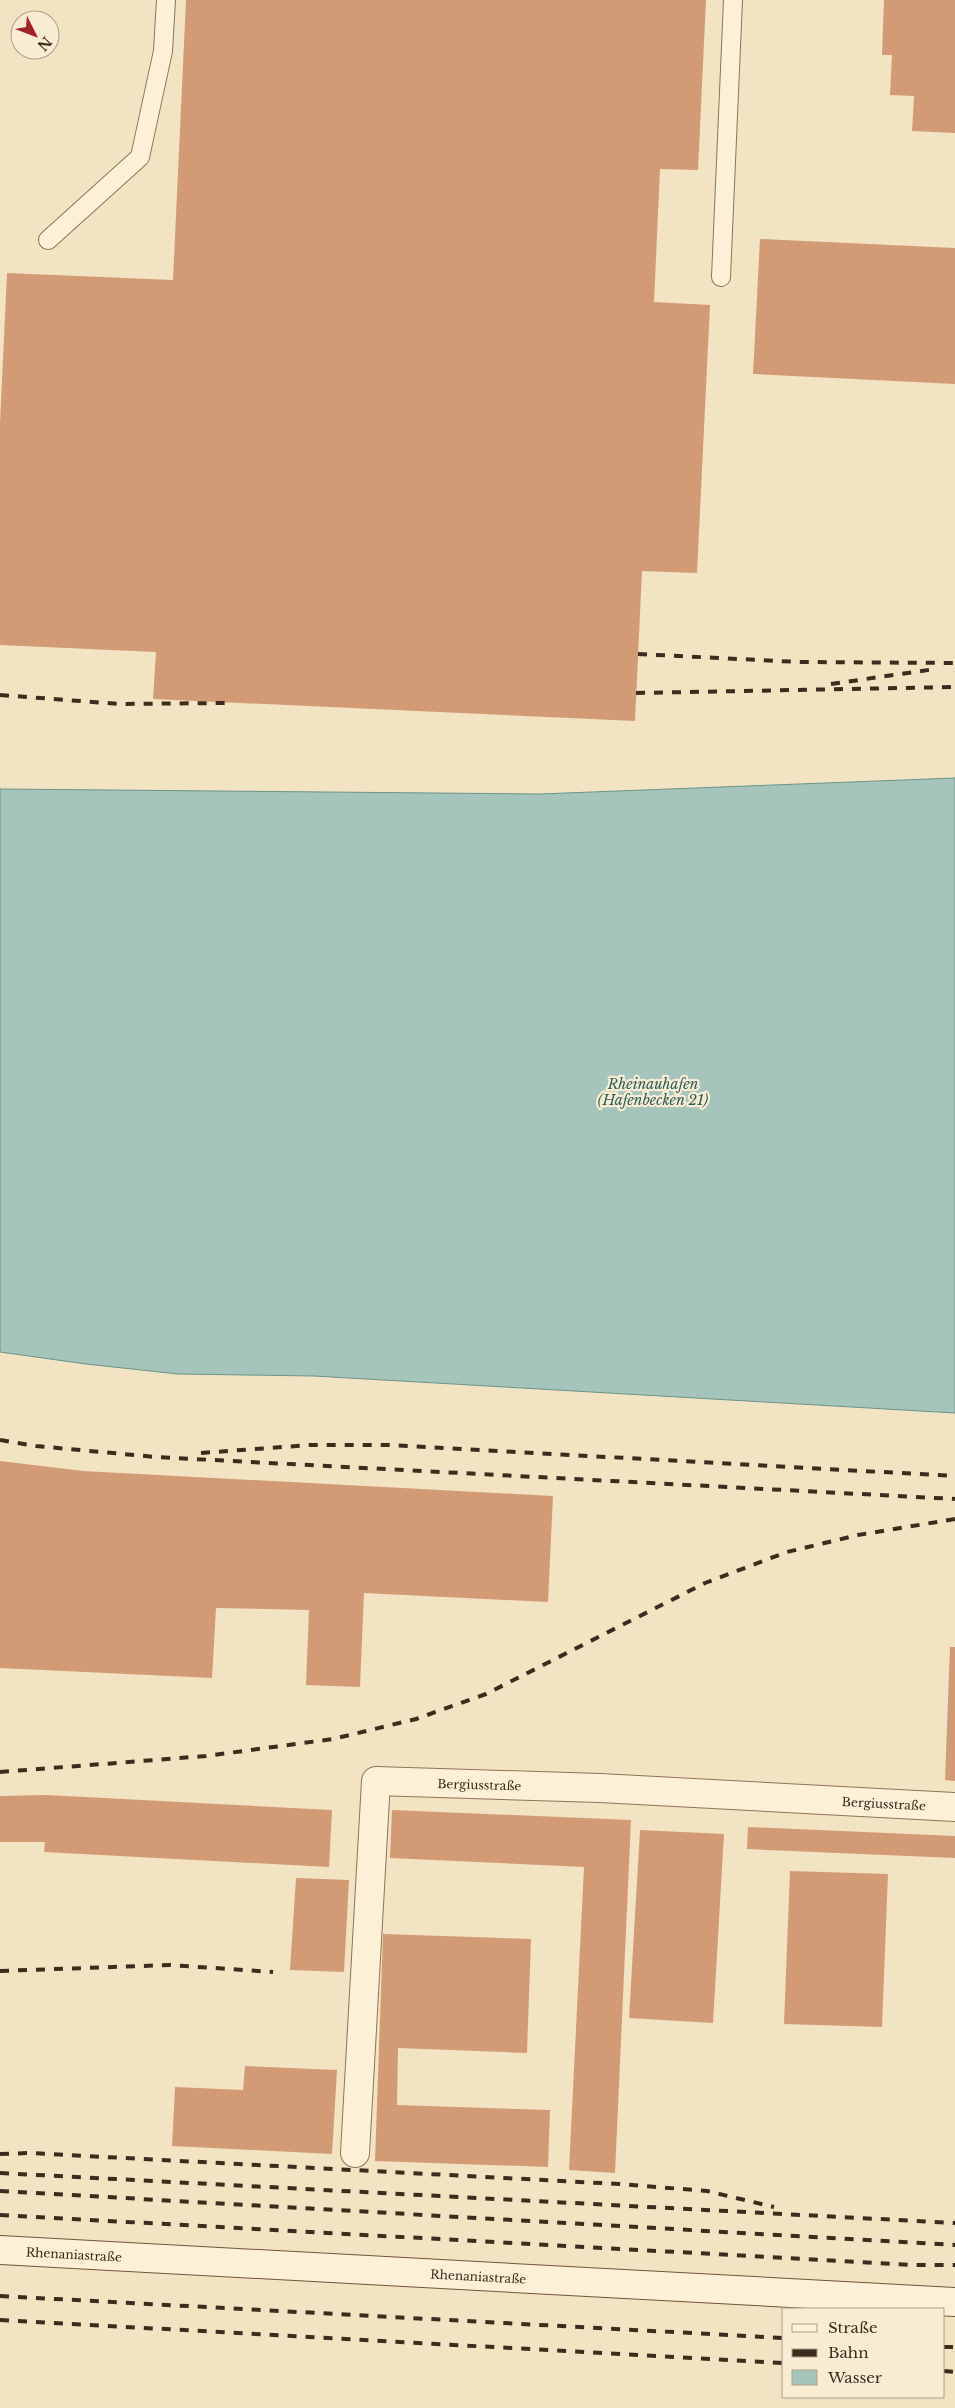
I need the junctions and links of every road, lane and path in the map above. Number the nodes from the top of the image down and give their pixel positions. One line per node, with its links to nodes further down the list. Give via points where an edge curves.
1 (166, 0): 3 (lane, via 163,51 140,157)
2 (733, 0): 4 (lane)
3 (48, 240)
4 (720, 277)
5 (955, 1807): 6 (street, Bergiusstraße, via 600,1788 376,1781)
6 (355, 2153)
7 (0, 2250): 8 (street, Rhenaniastraße)
8 (955, 2302)

